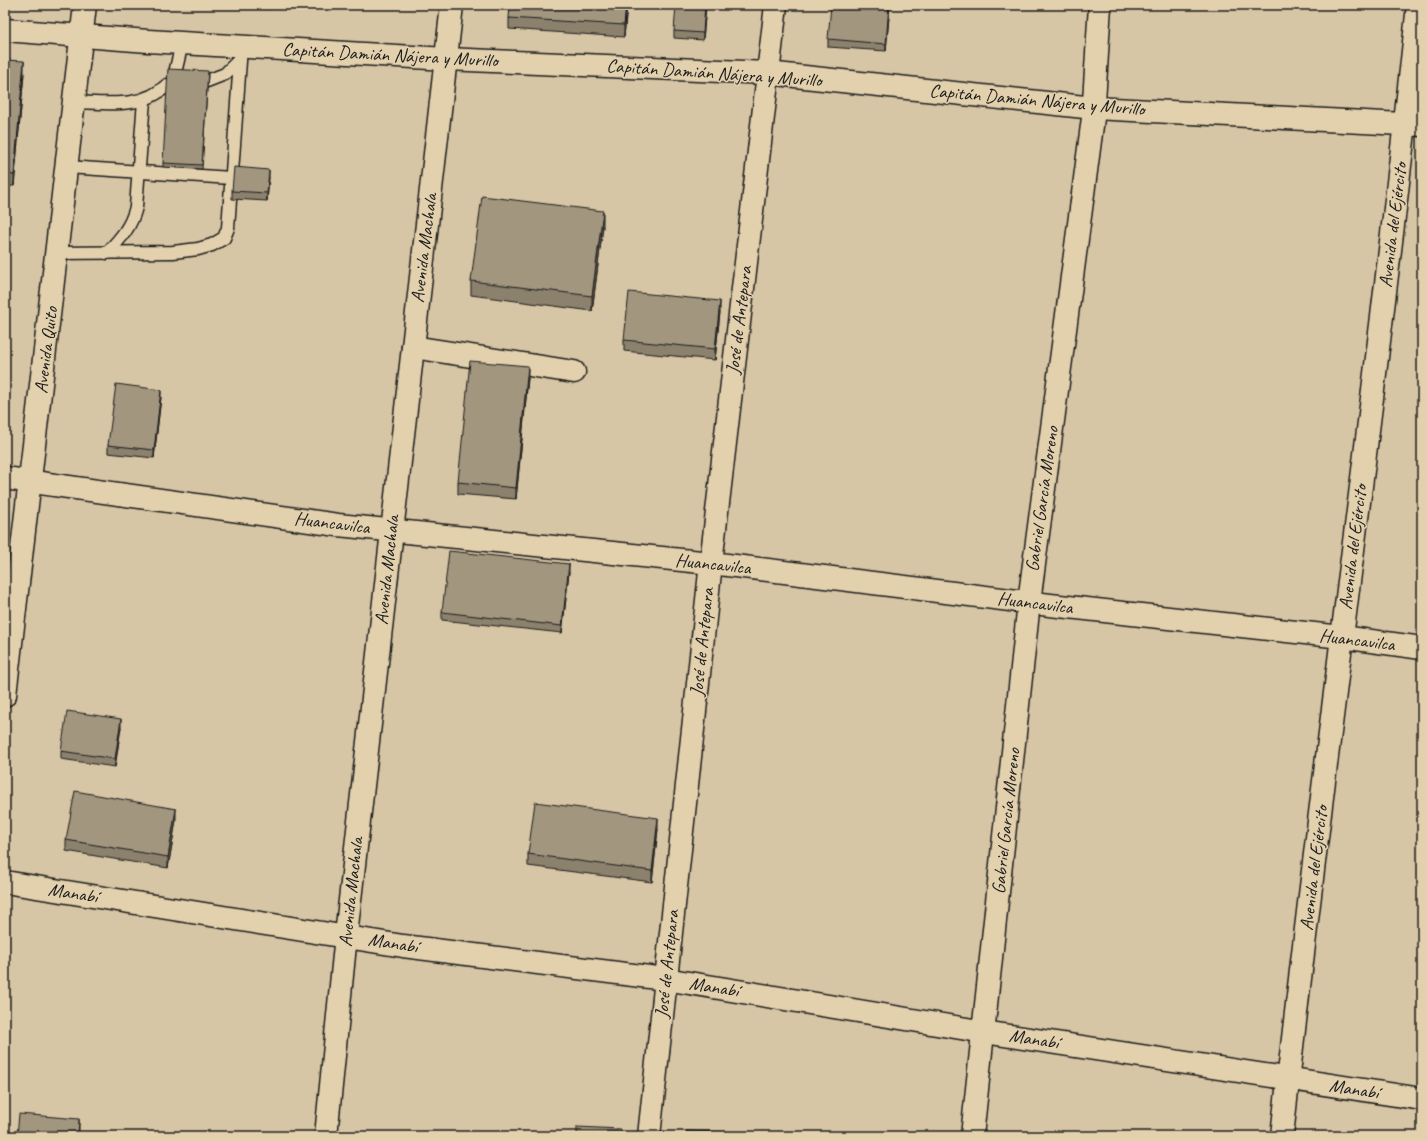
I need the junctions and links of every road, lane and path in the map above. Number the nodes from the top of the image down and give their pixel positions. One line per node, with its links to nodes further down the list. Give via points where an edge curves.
1 (85, 5): 7 (street, Avenida Quito)
2 (452, 5): 10 (street, Avenida Machala)
3 (776, 5): 12 (street, José de Antepara)
4 (1100, 5): 17 (street, Gabriel García Moreno)
5 (1418, 5): 18 (street, Avenida del Ejército)
6 (5, 30): 7 (street, Capitán Damián Nájera y Murillo)
7 (83, 35): 8 (street, Capitán Damián Nájera y Murillo); 16 (street, Avenida Quito)
8 (182, 44): 9 (street, Capitán Damián Nájera y Murillo); 11 (lane)
9 (240, 54): 10 (street, Capitán Damián Nájera y Murillo); 13 (lane, via 226,74); 21 (lane)
10 (446, 59): 12 (street, Capitán Damián Nájera y Murillo); 24 (street, Avenida Machala)
11 (175, 73)
12 (767, 74): 17 (street, Capitán Damián Nájera y Murillo); 29 (street, José de Antepara)
13 (207, 81)
14 (167, 85): 15 (lane, via 160,92)
15 (144, 100): 16 (lane, via 125,103); 20 (lane)
16 (75, 102): 19 (street, Avenida Quito)
17 (1094, 108): 18 (street, Capitán Damián Nájera y Murillo); 30 (street, Gabriel García Moreno)
18 (1414, 125): 31 (street, Avenida del Ejército)
19 (67, 167): 20 (lane); 22 (street, Avenida Quito)
20 (138, 172): 21 (lane); 23 (lane, via 133,219 124,235)
21 (231, 178): 23 (lane, via 228,228 224,238 198,249)
22 (57, 253): 23 (lane); 27 (street, Avenida Quito)
23 (107, 253)
24 (413, 347): 25 (street); 28 (street, Avenida Machala)
25 (574, 372)
26 (5, 478): 27 (street, Huancavilca)
27 (30, 482): 28 (street, Huancavilca); 33 (street, Avenida Quito)
28 (392, 530): 29 (street, Huancavilca); 35 (street, Avenida Machala)
29 (711, 563): 30 (street, Huancavilca); 36 (street, José de Antepara)
30 (1029, 602): 31 (street, Huancavilca); 37 (street, Gabriel García Moreno)
31 (1342, 637): 32 (street, Huancavilca); 38 (street, Avenida del Ejército)
32 (1422, 648)
33 (5, 695)
34 (5, 882): 35 (street, Manabí)
35 (346, 936): 36 (street, Manabí, via 403,946); 40 (street, Avenida Machala)
36 (665, 979): 37 (street, Manabí); 41 (street, José de Antepara)
37 (984, 1031): 38 (street, Manabí); 42 (street, Gabriel García Moreno)
38 (1288, 1078): 39 (street, Manabí); 43 (street, Avenida del Ejército)
39 (1422, 1100)
40 (326, 1136)
41 (649, 1136)
42 (972, 1136)
43 (1282, 1136)

